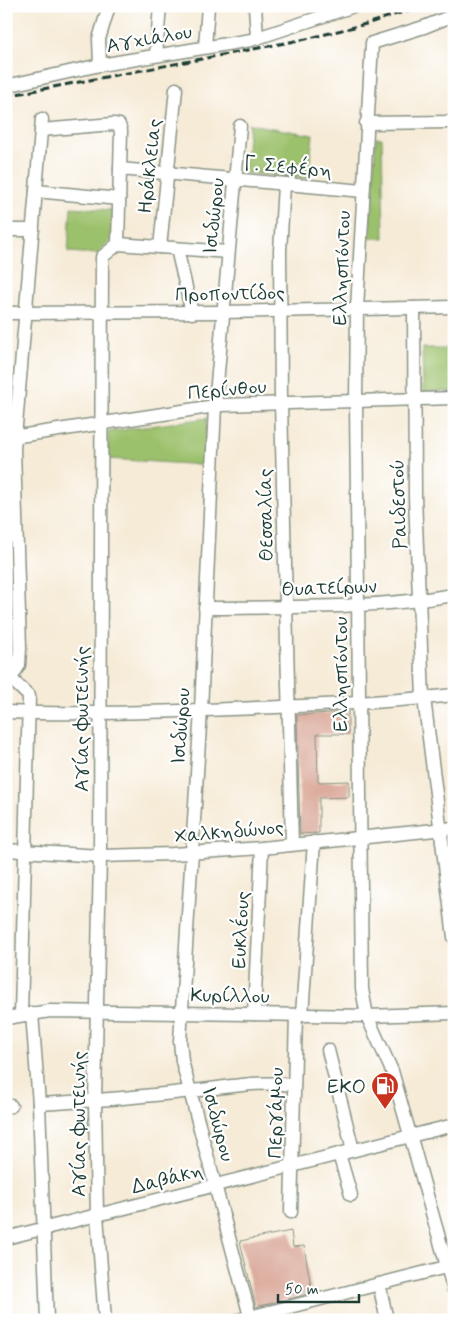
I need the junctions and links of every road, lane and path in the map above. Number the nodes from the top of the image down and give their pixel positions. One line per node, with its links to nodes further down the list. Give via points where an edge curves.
1 (108, 6): 10 (street, via 99,39)
2 (160, 6): 9 (street)
3 (208, 6): 8 (street)
4 (254, 6): 7 (street)
5 (354, 6): 7 (street, Αγχιάλου)
6 (454, 15): 14 (street, Ελλησπόντου, via 372,43)
7 (257, 38): 8 (street, Αγχιάλου)
8 (205, 47): 9 (street, Αγχιάλου)
9 (156, 55): 10 (street, Αγχιάλου)
10 (100, 65): 11 (street, Αγχιάλου)
11 (6, 86)
12 (176, 88): 17 (street, Ηράκλειας)
13 (454, 122): 14 (street)
14 (366, 124): 21 (street, Ελλησπόντου)
15 (240, 126): 18 (street, Ισιδώρου)
16 (120, 169): 17 (street, Γ. Σεφέρη); 20 (street, via 119,125 42,125); 22 (street)
17 (166, 174): 18 (street, Γ. Σεφέρη); 26 (street, Ηράκλειας)
18 (236, 181): 19 (street, Γ. Σεφέρη); 28 (street, Ισιδώρου)
19 (284, 185): 21 (street, Γ. Σεφέρη); 32 (street, Θεσσαλίας)
20 (36, 191): 22 (street); 24 (street)
21 (363, 191): 31 (street, Ελλησπόντου)
22 (119, 199): 25 (street)
23 (6, 230): 24 (street)
24 (33, 230): 36 (street)
25 (118, 244): 26 (street); 37 (street, Αγίας Φωτεινής, via 102,257)
26 (160, 247): 27 (street)
27 (177, 249): 28 (street); 33 (street)
28 (228, 252): 34 (street, Ισιδώρου)
29 (454, 307): 30 (street, Προποντίδος)
30 (414, 308): 31 (street, Προποντίδος); 39 (street, Ραιδεστού)
31 (357, 309): 32 (street, Προποντίδος); 40 (street, Ελλησπόντου)
32 (280, 311): 34 (street, Προποντίδος); 41 (street, Θεσσαλίας)
33 (192, 312): 34 (street, Προποντίδος); 37 (street, Προποντίδος)
34 (222, 312): 42 (street, Ισιδώρου)
35 (6, 313): 36 (street, Προποντίδος)
36 (27, 313): 37 (street, Προποντίδος); 44 (street)
37 (102, 313): 43 (street, Αγίας Φωτεινής)
38 (454, 398): 39 (street, Περίνθου)
39 (416, 399): 40 (street, Περίνθου); 46 (street, Ραιδεστού)
40 (356, 401): 41 (street, Περίνθου); 47 (street, Ελλησπόντου)
41 (281, 403): 42 (street, Περίνθου); 48 (street, Θεσσαλίας)
42 (215, 406): 43 (street, Περίνθου); 49 (street, Ισιδώρου)
43 (101, 424): 44 (street, Περίνθου); 58 (street, Αγίας Φωτεινής)
44 (11, 438): 50 (street, via 20,648 18,667)
45 (454, 595): 46 (street, Θυατείρων)
46 (420, 601): 47 (street, Θυατείρων); 52 (street, Ραιδεστού)
47 (359, 606): 48 (street, Θυατείρων); 53 (street, Ελλησπόντου)
48 (286, 607): 49 (street, Θυατείρων); 54 (street, Θεσσαλίας)
49 (205, 608): 55 (street, Ισιδώρου)
50 (9, 676): 57 (street, via 29,696)
51 (454, 695): 52 (street)
52 (424, 698): 53 (street); 60 (street, Ραιδεστού)
53 (359, 704): 54 (street); 61 (street, Ελλησπόντου)
54 (288, 707): 55 (street); 63 (street, Θεσσαλίας)
55 (201, 710): 58 (street); 67 (street, Ισιδώρου)
56 (6, 712): 57 (street)
57 (29, 713): 58 (street); 66 (street)
58 (100, 713): 68 (street, Αγίας Φωτεινής)
59 (454, 828): 60 (street, Χαλκηδώνος)
60 (440, 830): 61 (street, Χαλκηδώνος); 69 (street, Ραιδεστού)
61 (360, 838): 62 (street, Χαλκηδώνος); 78 (street, Ελλησπόντου, via 362,989)
62 (314, 842): 63 (street, Χαλκηδώνος); 77 (street, Περγάμου)
63 (292, 844): 64 (street, Χαλκηδώνος)
64 (262, 848): 67 (street, Χαλκηδώνος); 76 (street, Ευκλέους)
65 (6, 850): 66 (street, Χαλκηδώνος)
66 (26, 851): 68 (street, Χαλκηδώνος); 75 (street)
67 (191, 853): 68 (street, Χαλκηδώνος); 73 (street, Ισιδώρου)
68 (100, 856): 72 (street, Αγίας Φωτεινής)
69 (449, 866): 70 (street, Ραιδεστού)
70 (452, 920): 71 (street, Ραιδεστού)
71 (454, 937)
72 (98, 1011): 73 (street, Κυρίλλου); 75 (street, Κυρίλλου); 83 (street, Αγίας Φωτεινής)
73 (181, 1012): 76 (street, Κυρίλλου); 82 (street, Ισιδώρου, via 180,1051)
74 (454, 1013): 78 (street, Κυρίλλου)
75 (26, 1014): 79 (street, Κυρίλλου); 84 (street)
76 (254, 1014): 77 (street, Κυρίλλου)
77 (299, 1015): 78 (street, Κυρίλλου); 81 (street, Περγάμου)
78 (367, 1016): 86 (street, Ελλησπόντου, via 389,1062)
79 (6, 1018)
80 (328, 1050): 87 (street)
81 (294, 1085): 82 (street, via 281,1083); 89 (street, Περγάμου)
82 (190, 1091): 83 (street); 90 (street, Ισιδώρου)
83 (95, 1101): 84 (street); 93 (street, Αγίας Φωτεινής)
84 (38, 1104): 94 (street)
85 (454, 1125): 86 (street, Δαβάκη)
86 (412, 1136): 87 (street, Δαβάκη); 96 (street, Ελλησπόντου)
87 (353, 1150): 88 (street, Δαβάκη)
88 (338, 1154): 89 (street, Δαβάκη); 91 (street)
89 (292, 1166): 90 (street, Δαβάκη); 92 (street, Περγάμου)
90 (216, 1185): 93 (street, Δαβάκη); 99 (street, Ισιδώρου)
91 (351, 1195)
92 (291, 1212)
93 (97, 1215): 94 (street, Δαβάκη); 101 (street, Αγίας Φωτεινής)
94 (42, 1228): 95 (street, Δαβάκη); 100 (street)
95 (6, 1238)
96 (450, 1266): 97 (street); 98 (street, Ελλησπόντου)
97 (379, 1284): 99 (street); 103 (street)
98 (454, 1291)
99 (251, 1318): 102 (street)
100 (46, 1320)
101 (105, 1320)
102 (238, 1320)
103 (387, 1320)

